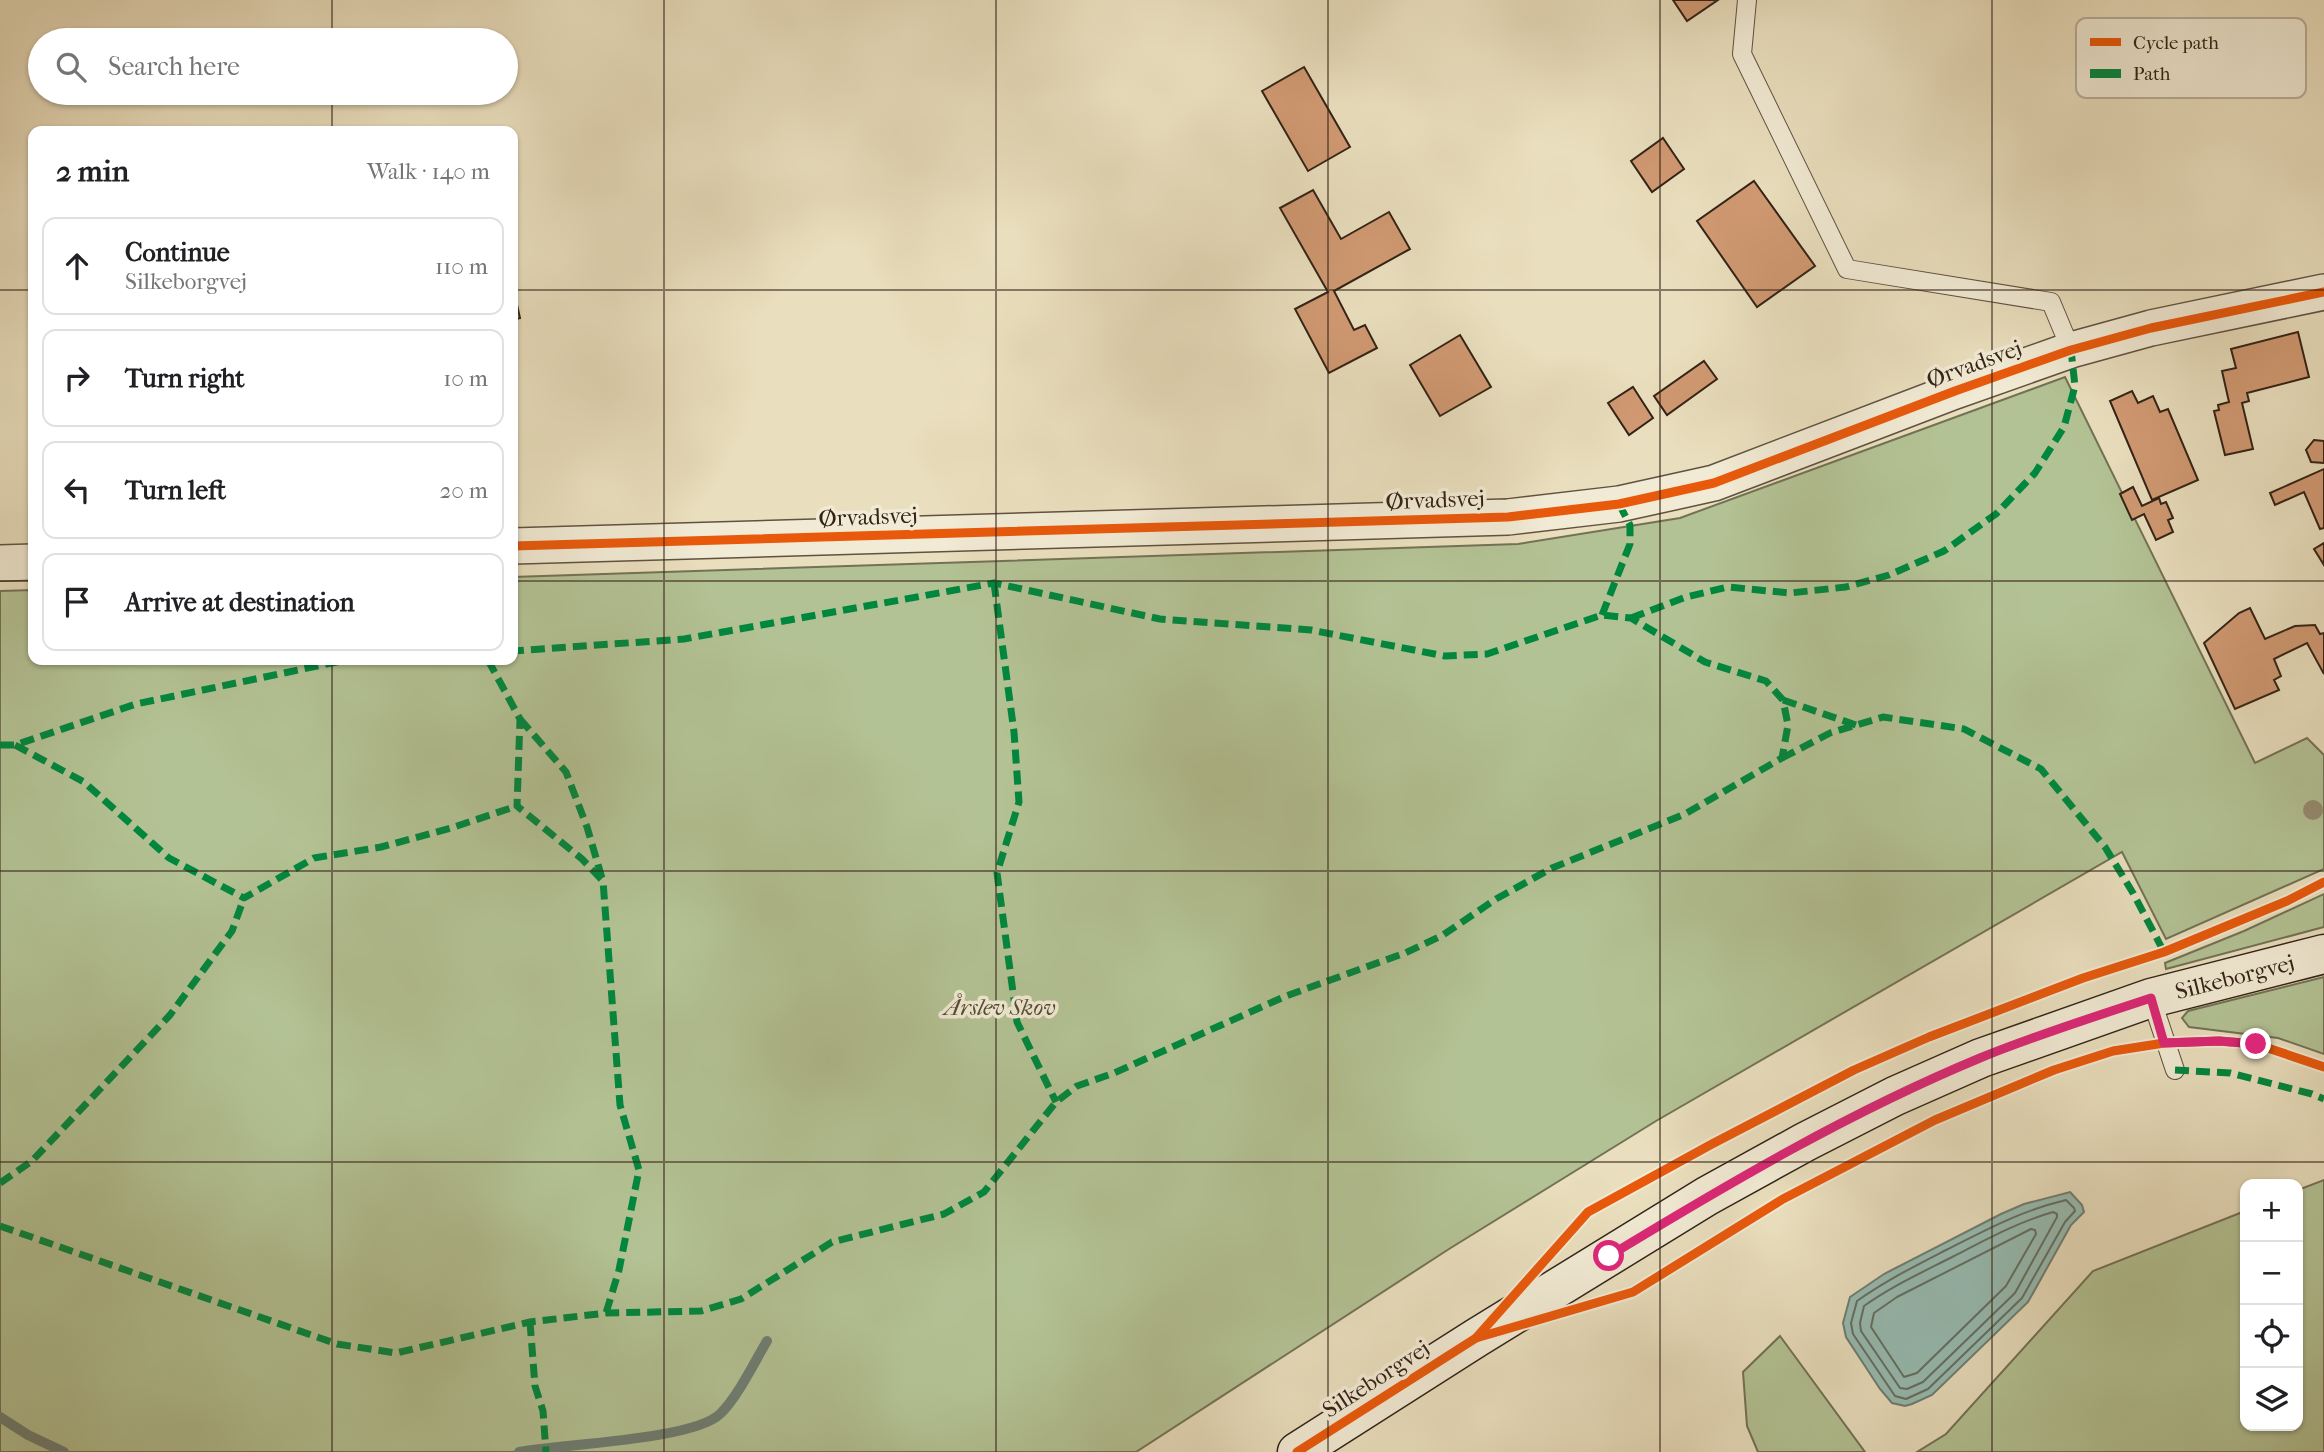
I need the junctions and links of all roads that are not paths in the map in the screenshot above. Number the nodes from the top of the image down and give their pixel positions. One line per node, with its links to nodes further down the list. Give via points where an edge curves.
1 (1747, 0): 3 (lane, via 1742,54 1847,269 2051,302)
2 (2324, 292): 3 (street, Ørvadsvej, via 2151,328)
3 (2071, 350): 4 (street, Ørvadsvej, via 1714,483 1607,506 1508,517)
4 (518, 546)
5 (28, 562): 6 (street)
6 (0, 563)
7 (2323, 955): 8 (main road, Silkeborgvej)
8 (2151, 998): 9 (lane); 10 (main road, Silkeborgvej, via 1981,1058 1805,1142 1631,1242)
9 (2175, 1070)
10 (1297, 1452)

